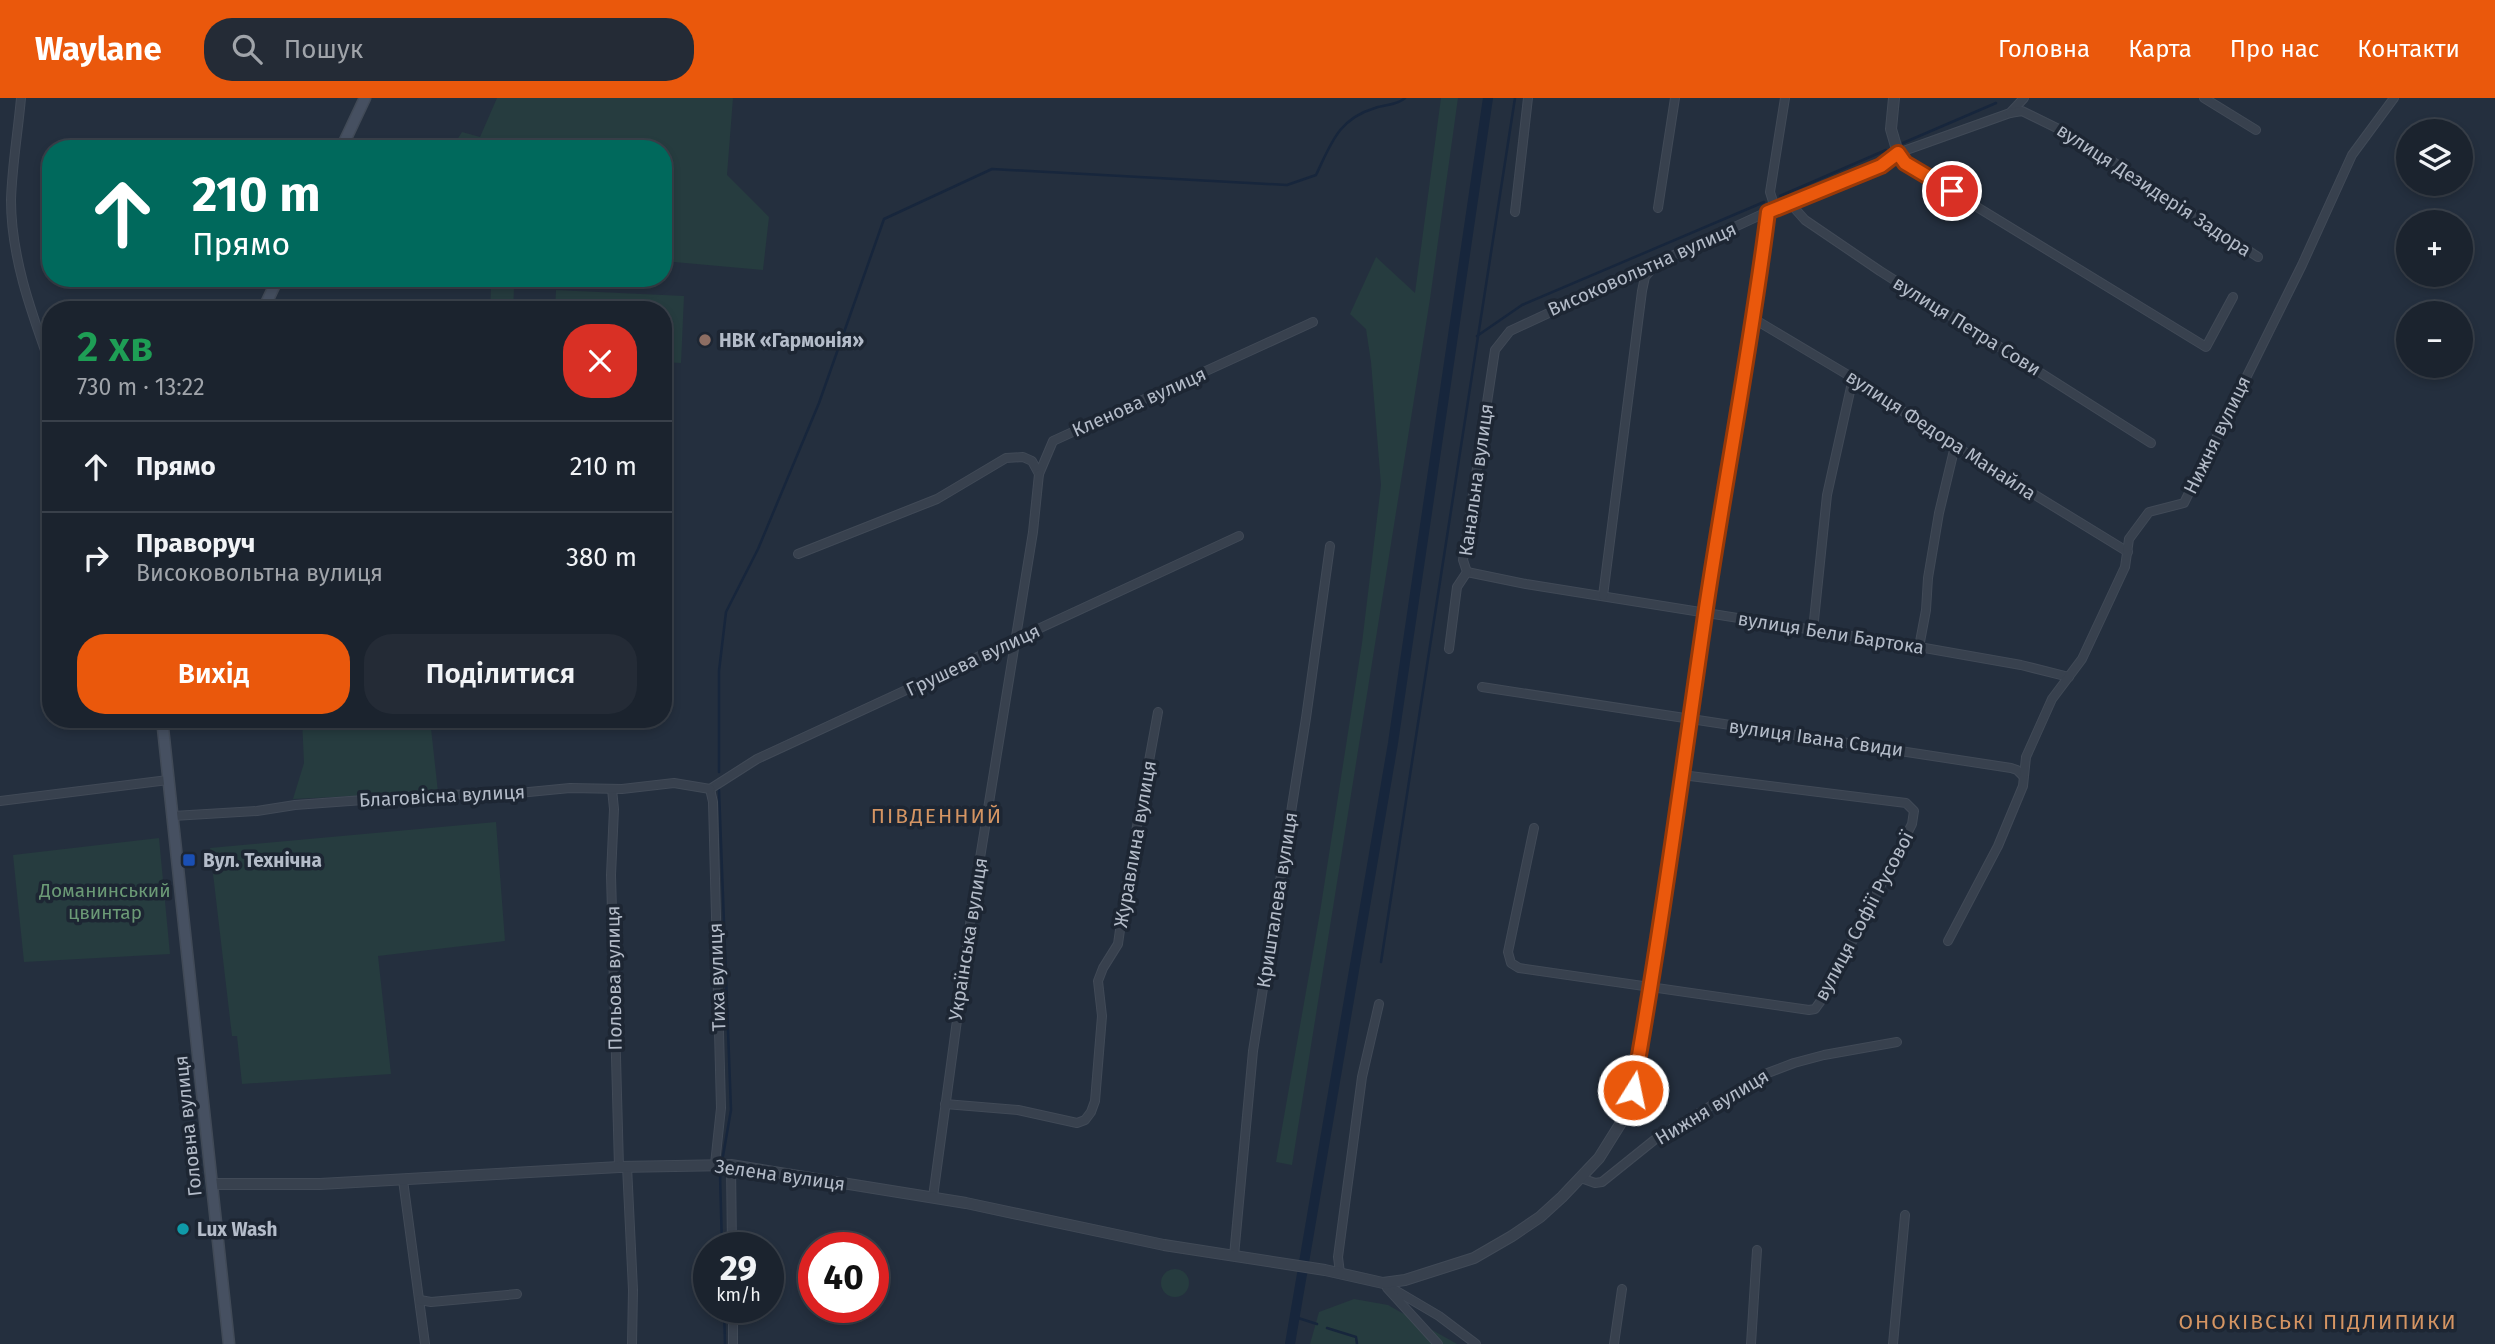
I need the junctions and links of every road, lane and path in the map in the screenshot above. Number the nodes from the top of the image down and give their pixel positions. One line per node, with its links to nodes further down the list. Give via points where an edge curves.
1 (22, 98): 23 (street, via 11,200 13,228 24,291)
2 (365, 98): 12 (main road)
3 (1528, 98): 17 (street)
4 (1675, 98): 15 (street)
5 (1785, 98): 16 (street, via 1770,192)
6 (1894, 98): 13 (street, via 1891,129)
7 (2024, 98): 10 (street, Високовольтна вулиця)
8 (2204, 98): 11 (street)
9 (2394, 98): 31 (street, Нижня вулиця, via 2352,155 2184,503 2149,512 2129,540)
10 (2010, 113): 13 (street, Високовольтна вулиця); 18 (street, вулиця Дезидерія Задора, via 2022,111 2075,137)
11 (2256, 130)
12 (345, 140)
13 (1898, 153): 14 (street, Високовольтна вулиця, via 1881,166); 20 (street, via 1905,163 2206,347)
14 (1789, 202): 16 (street, Високовольтна вулиця); 26 (street, вулиця Петра Сови, via 1805,220 1880,271)
15 (1658, 208)
16 (1772, 210): 19 (street, Високовольтна вулиця); 21 (street)
17 (1515, 212)
18 (2258, 257)
19 (1656, 263): 24 (street, Високовольтна вулиця, via 1510,331); 34 (street, via 1645,277 1642,291)
20 (2233, 297)
21 (1754, 319): 25 (street, вулиця Федора Манайла); 35 (street)
22 (1313, 322): 28 (street, Кленова вулиця, via 1053,441)
23 (42, 342)
24 (1495, 350): 33 (street, Канальна вулиця, via 1463,560)
25 (1853, 378): 27 (street, вулиця Федора Манайла); 36 (street, via 1827,495)
26 (2151, 443)
27 (1955, 446): 31 (street, вулиця Федора Манайла); 38 (street, via 1939,513)
28 (1039, 474): 32 (street, via 1032,461 1006,458 927,503); 37 (street, Українська вулиця)
29 (1238, 536): 37 (street, Грушева вулиця)
30 (1330, 546): 68 (street, Кришталева вулиця, via 1253,1051)
31 (2128, 552): 40 (street, Нижня вулиця, via 2082,659)
32 (798, 554)
33 (1467, 572): 34 (street, вулиця Бели Бартока); 39 (street, Канальна вулиця, via 1457,587)
34 (1603, 596): 35 (street, вулиця Бели Бартока)
35 (1706, 613): 36 (street, вулиця Бели Бартока); 43 (street)
36 (1813, 630): 38 (street, вулиця Бели Бартока)
37 (1015, 640): 49 (street, Грушева вулиця, via 757,760); 57 (street, Українська вулиця)
38 (1919, 647): 40 (street, вулиця Бели Бартока)
39 (1449, 649)
40 (2069, 677): 46 (street, Нижня вулиця, via 2052,699 2026,757)
41 (1482, 687): 43 (street, вулиця Івана Свиди)
42 (1158, 712): 57 (street, Журавлина вулиця, via 1118,944 1098,981 1102,1016 1091,1112 1077,1123 1018,1110)
43 (1691, 720): 45 (street); 46 (street, вулиця Івана Свиди, via 2011,768)
44 (163, 728): 47 (main road, Головна вулиця)
45 (1682, 775): 54 (street); 54 (street, вулиця Софії Русової, via 1906,803 1914,817 1815,1009)
46 (2023, 776): 53 (street, Нижня вулиця, via 1998,846)
47 (168, 780): 50 (street); 51 (main road, Головна вулиця)
48 (612, 789): 49 (street, Благовісна вулиця, via 674,783); 51 (street, Благовісна вулиця, via 432,795); 60 (street, Польова вулиця)
49 (710, 789): 58 (street, Тиха вулиця, via 721,1108)
50 (0, 801)
51 (173, 816): 63 (main road, Головна вулиця)
52 (1534, 828): 54 (street, via 1508,952 1511,962 1519,968)
53 (1948, 941)
54 (1650, 987): 61 (street, via 1624,1118)
55 (1379, 1004): 69 (street, via 1362,1077 1338,1257)
56 (1897, 1042): 61 (street, Нижня вулиця, via 1780,1067 1658,1137 1602,1182)
57 (946, 1104): 64 (street, Українська вулиця)
58 (715, 1164): 59 (street, Зелена вулиця); 60 (street, Зелена вулиця)
59 (731, 1165): 64 (street, Зелена вулиця); 66 (street)
60 (622, 1166): 62 (street, Зелена вулиця); 77 (street, Польова вулиця, via 634,1290)
61 (1581, 1178): 70 (street, via 1540,1217 1489,1250 1428,1274)
62 (403, 1180): 63 (street, Зелена вулиця); 73 (street)
63 (212, 1184): 75 (main road, Головна вулиця)
64 (933, 1198): 68 (street, Зелена вулиця)
65 (1905, 1215): 83 (street)
66 (732, 1232)
67 (1757, 1250): 82 (street)
68 (1234, 1256): 69 (street, Зелена вулиця)
69 (1340, 1273): 70 (street, Зелена вулиця)
70 (1383, 1283): 79 (street); 80 (street)
71 (1622, 1289): 81 (street)
72 (517, 1294): 73 (street)
73 (420, 1300): 76 (street)
74 (733, 1323): 78 (street)
75 (229, 1344)
76 (425, 1344)
77 (632, 1344)
78 (733, 1344)
79 (1438, 1344)
80 (1476, 1344)
81 (1615, 1344)
82 (1751, 1344)
83 (1893, 1344)

